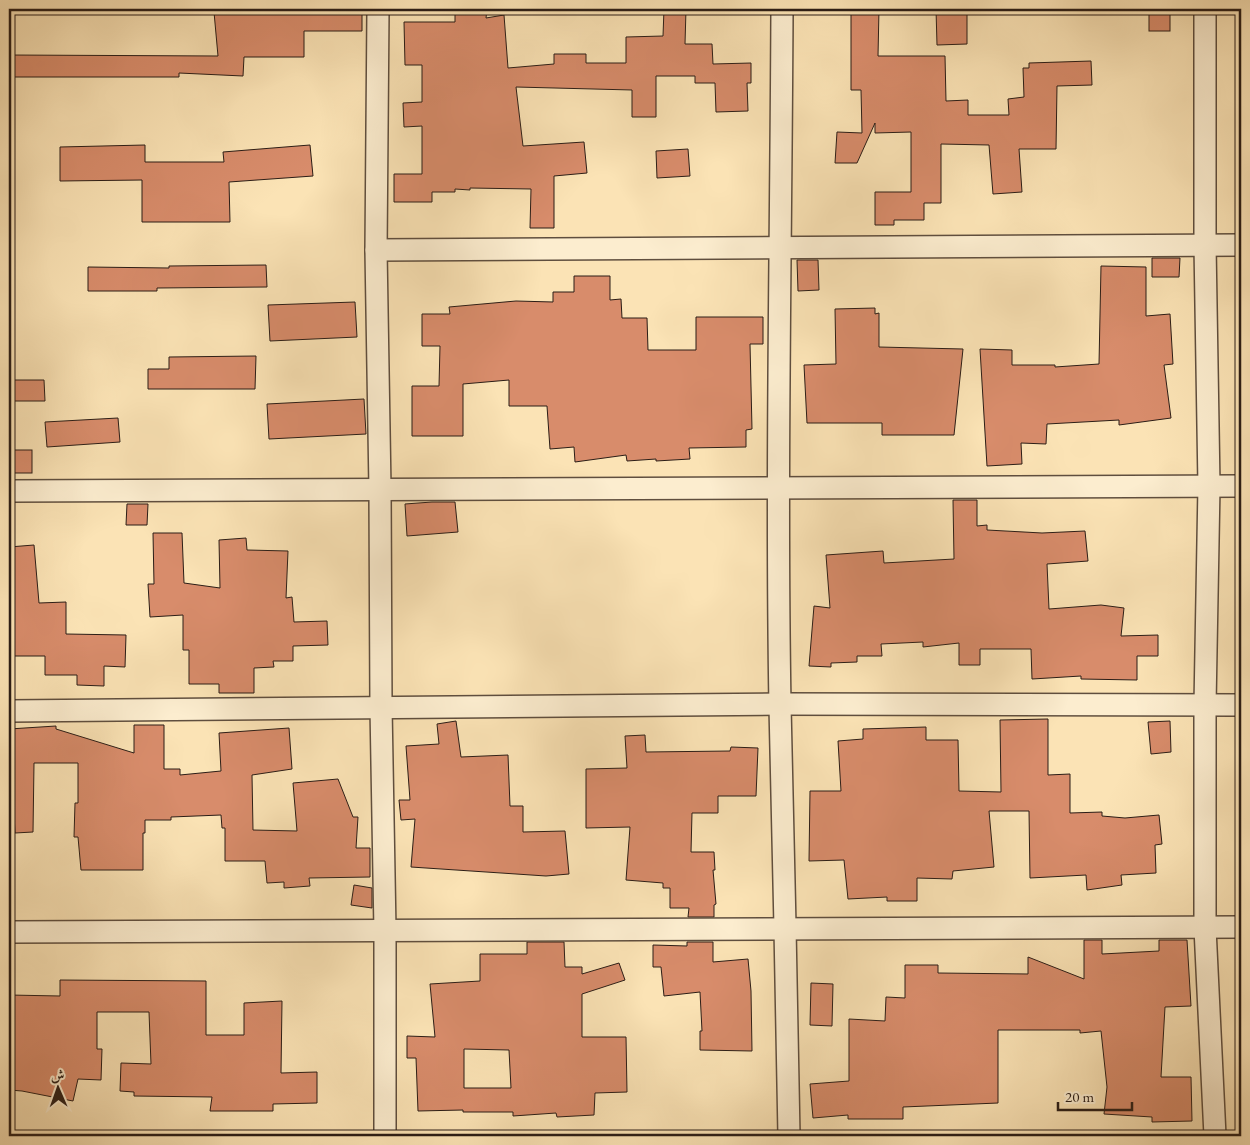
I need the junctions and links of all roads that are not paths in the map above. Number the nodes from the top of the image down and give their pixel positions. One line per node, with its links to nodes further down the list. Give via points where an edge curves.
1 (378, 9): 7 (street)
2 (782, 9): 6 (street)
3 (1205, 9): 4 (street)
4 (1205, 245): 5 (street); 6 (street); 8 (street)
5 (1241, 245)
6 (781, 249): 7 (street); 10 (street)
7 (376, 250): 11 (street)
8 (1209, 486): 9 (street); 10 (street); 14 (street)
9 (1241, 486)
10 (780, 487): 11 (street); 13 (street)
11 (380, 489): 12 (street); 16 (street)
12 (9, 491)
13 (780, 704): 14 (street); 16 (street); 20 (street)
14 (1206, 705): 15 (street); 19 (street)
15 (1241, 705)
16 (381, 707): 17 (street); 21 (street)
17 (9, 711)
18 (1241, 927): 19 (street)
19 (1205, 928): 20 (street); 25 (street)
20 (786, 930): 21 (street); 24 (street)
21 (385, 931): 22 (street); 23 (street)
22 (9, 932)
23 (386, 1136)
24 (789, 1136)
25 (1215, 1136)

